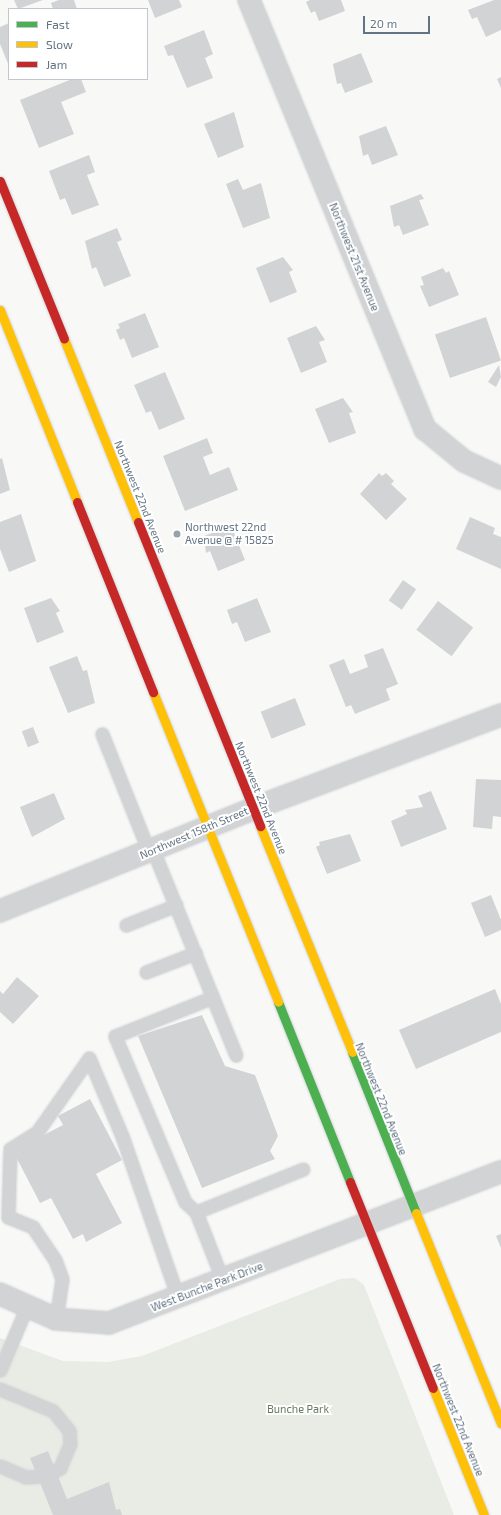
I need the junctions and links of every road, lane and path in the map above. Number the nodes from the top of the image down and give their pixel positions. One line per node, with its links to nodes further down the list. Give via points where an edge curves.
1 (249, 0): 4 (street, Northwest 21st Avenue, via 425,429 464,461)
2 (0, 181): 7 (main road, Northwest 22nd Avenue)
3 (0, 310): 8 (main road, Northwest 22nd Avenue)
4 (501, 478)
5 (501, 715): 7 (street, Northwest 158th Street)
6 (102, 734): 9 (lane)
7 (252, 809): 8 (street, Northwest 158th Street); 19 (main road, Northwest 22nd Avenue)
8 (208, 827): 9 (street, Northwest 158th Street); 21 (main road, Northwest 22nd Avenue)
9 (151, 851): 10 (lane); 11 (street, Northwest 158th Street)
10 (176, 905): 12 (lane); 13 (lane)
11 (0, 911)
12 (126, 925)
13 (195, 953): 14 (lane); 15 (lane)
14 (146, 972)
15 (212, 997): 16 (lane); 20 (lane, via 115,1036 185,1202)
16 (236, 1055)
17 (303, 1169): 20 (lane)
18 (501, 1172): 19 (street, West Bunche Park Drive)
19 (411, 1207): 21 (street, West Bunche Park Drive); 29 (main road, Northwest 22nd Avenue)
20 (196, 1212): 22 (lane)
21 (366, 1225): 22 (street, West Bunche Park Drive); 31 (main road, Northwest 22nd Avenue)
22 (223, 1281): 24 (street, West Bunche Park Drive)
23 (0, 1294): 25 (street, West Bunche Park Drive)
24 (178, 1298): 26 (street, West Bunche Park Drive, via 109,1323); 26 (lane, via 122,1136 89,1058 38,1132 10,1149 8,1217 33,1227 56,1260 62,1279)
25 (27, 1306): 26 (street, West Bunche Park Drive); 27 (lane)
26 (56, 1319)
27 (0, 1370)
28 (0, 1389): 30 (lane, via 53,1411 69,1431 70,1444 60,1468 45,1476 26,1477)
29 (501, 1423)
30 (0, 1466)
31 (484, 1515)

